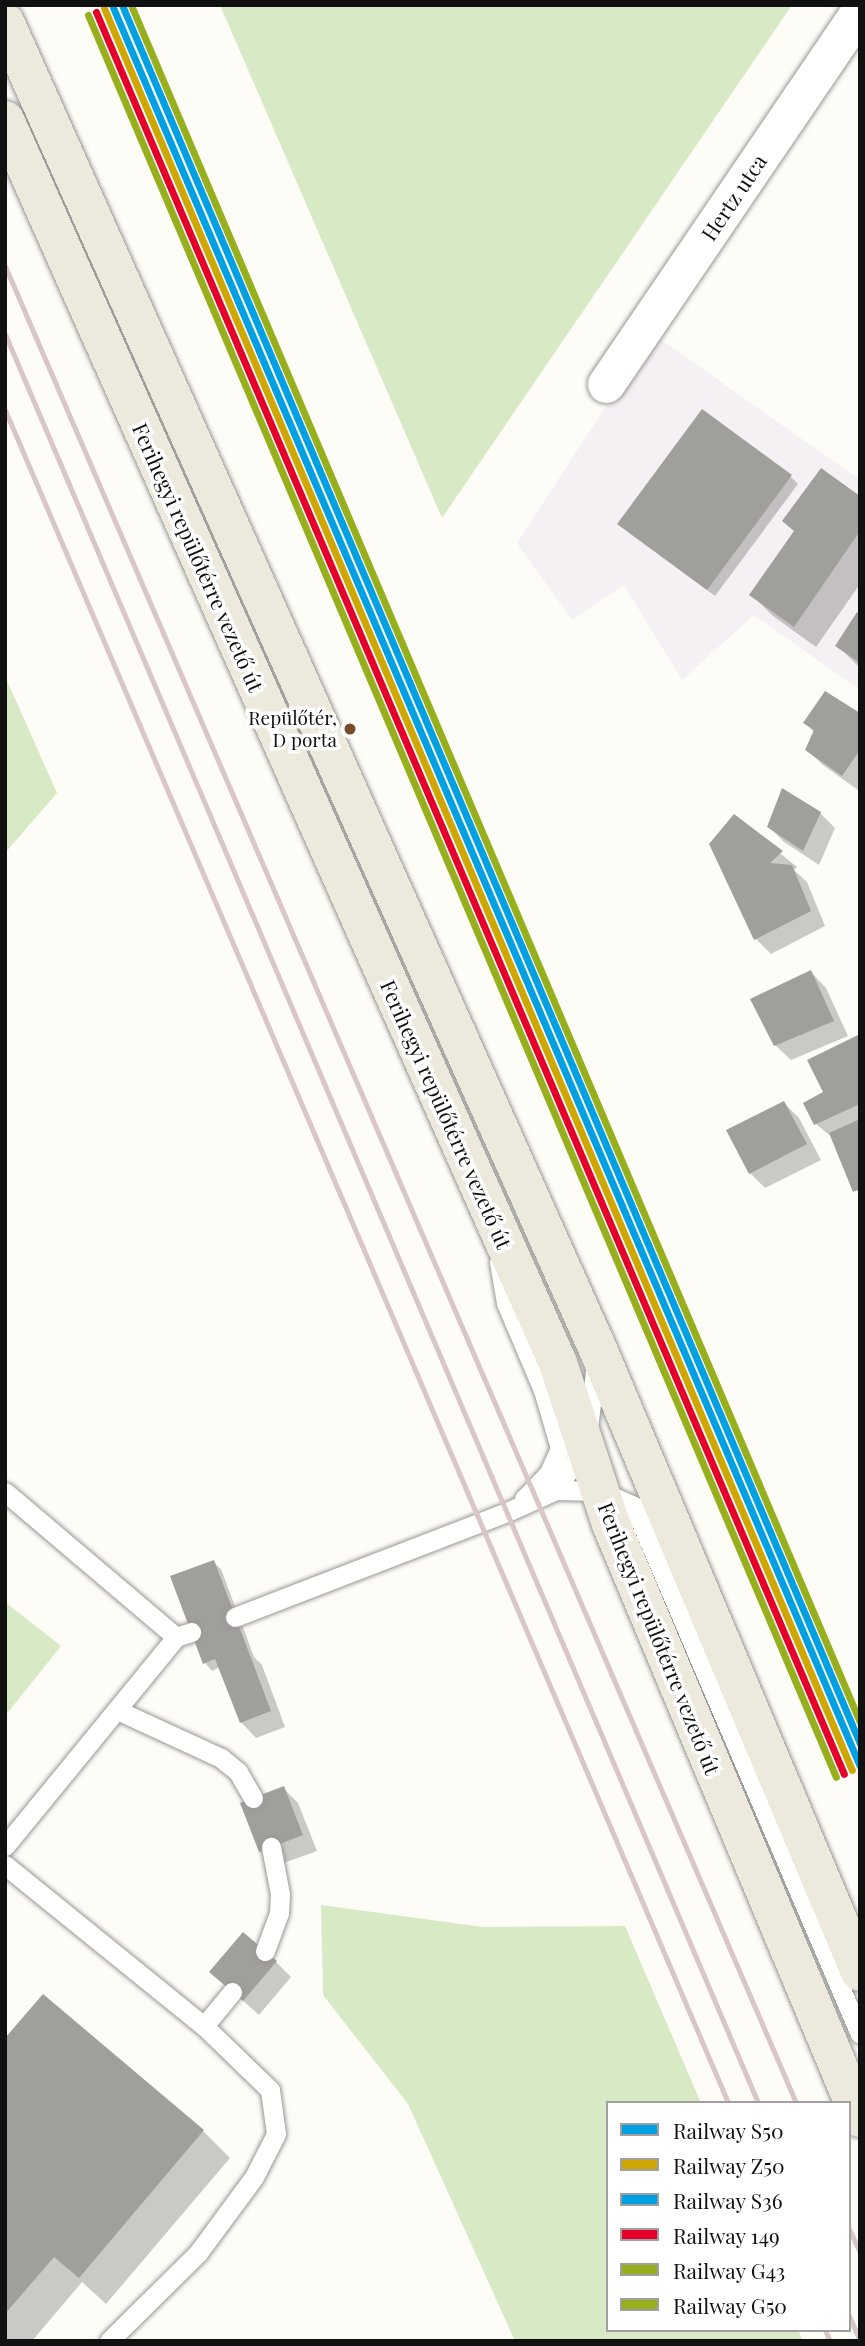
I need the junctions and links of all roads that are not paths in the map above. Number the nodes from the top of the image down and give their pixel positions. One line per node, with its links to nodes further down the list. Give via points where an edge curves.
1 (860, 10): 4 (street, Hertz utca)
2 (5, 22): 6 (main road, Ferihegyi repülőtérre vezető út)
3 (5, 120): 5 (main road, Ferihegyi repülőtérre vezető út)
4 (606, 384)
5 (491, 1211): 7 (main road, Ferihegyi repülőtérre vezető út, via 558,1363); 11 (lane, via 506,1303 560,1448 549,1473)
6 (597, 1347): 7 (lane); 19 (main road, Ferihegyi repülőtérre vezető út)
7 (586, 1444): 8 (lane); 9 (main road, Ferihegyi repülőtérre vezető út)
8 (556, 1490): 9 (lane); 11 (lane)
9 (600, 1491): 22 (lane, via 634,1506); 23 (main road, Ferihegyi repülőtérre vezető út)
10 (5, 1492): 13 (lane, via 184,1634)
11 (513, 1510): 12 (lane)
12 (235, 1617)
13 (117, 1710): 14 (lane, via 221,1758 238,1772); 15 (lane)
14 (253, 1798)
15 (5, 1846)
16 (271, 1847): 18 (lane, via 279,1913)
17 (5, 1865): 21 (lane)
18 (265, 1951)
19 (860, 1972)
20 (232, 1992): 21 (lane)
21 (204, 2026): 24 (lane, via 270,2090 276,2134 254,2177 198,2253)
22 (860, 2034)
23 (860, 2118)
24 (109, 2341)

